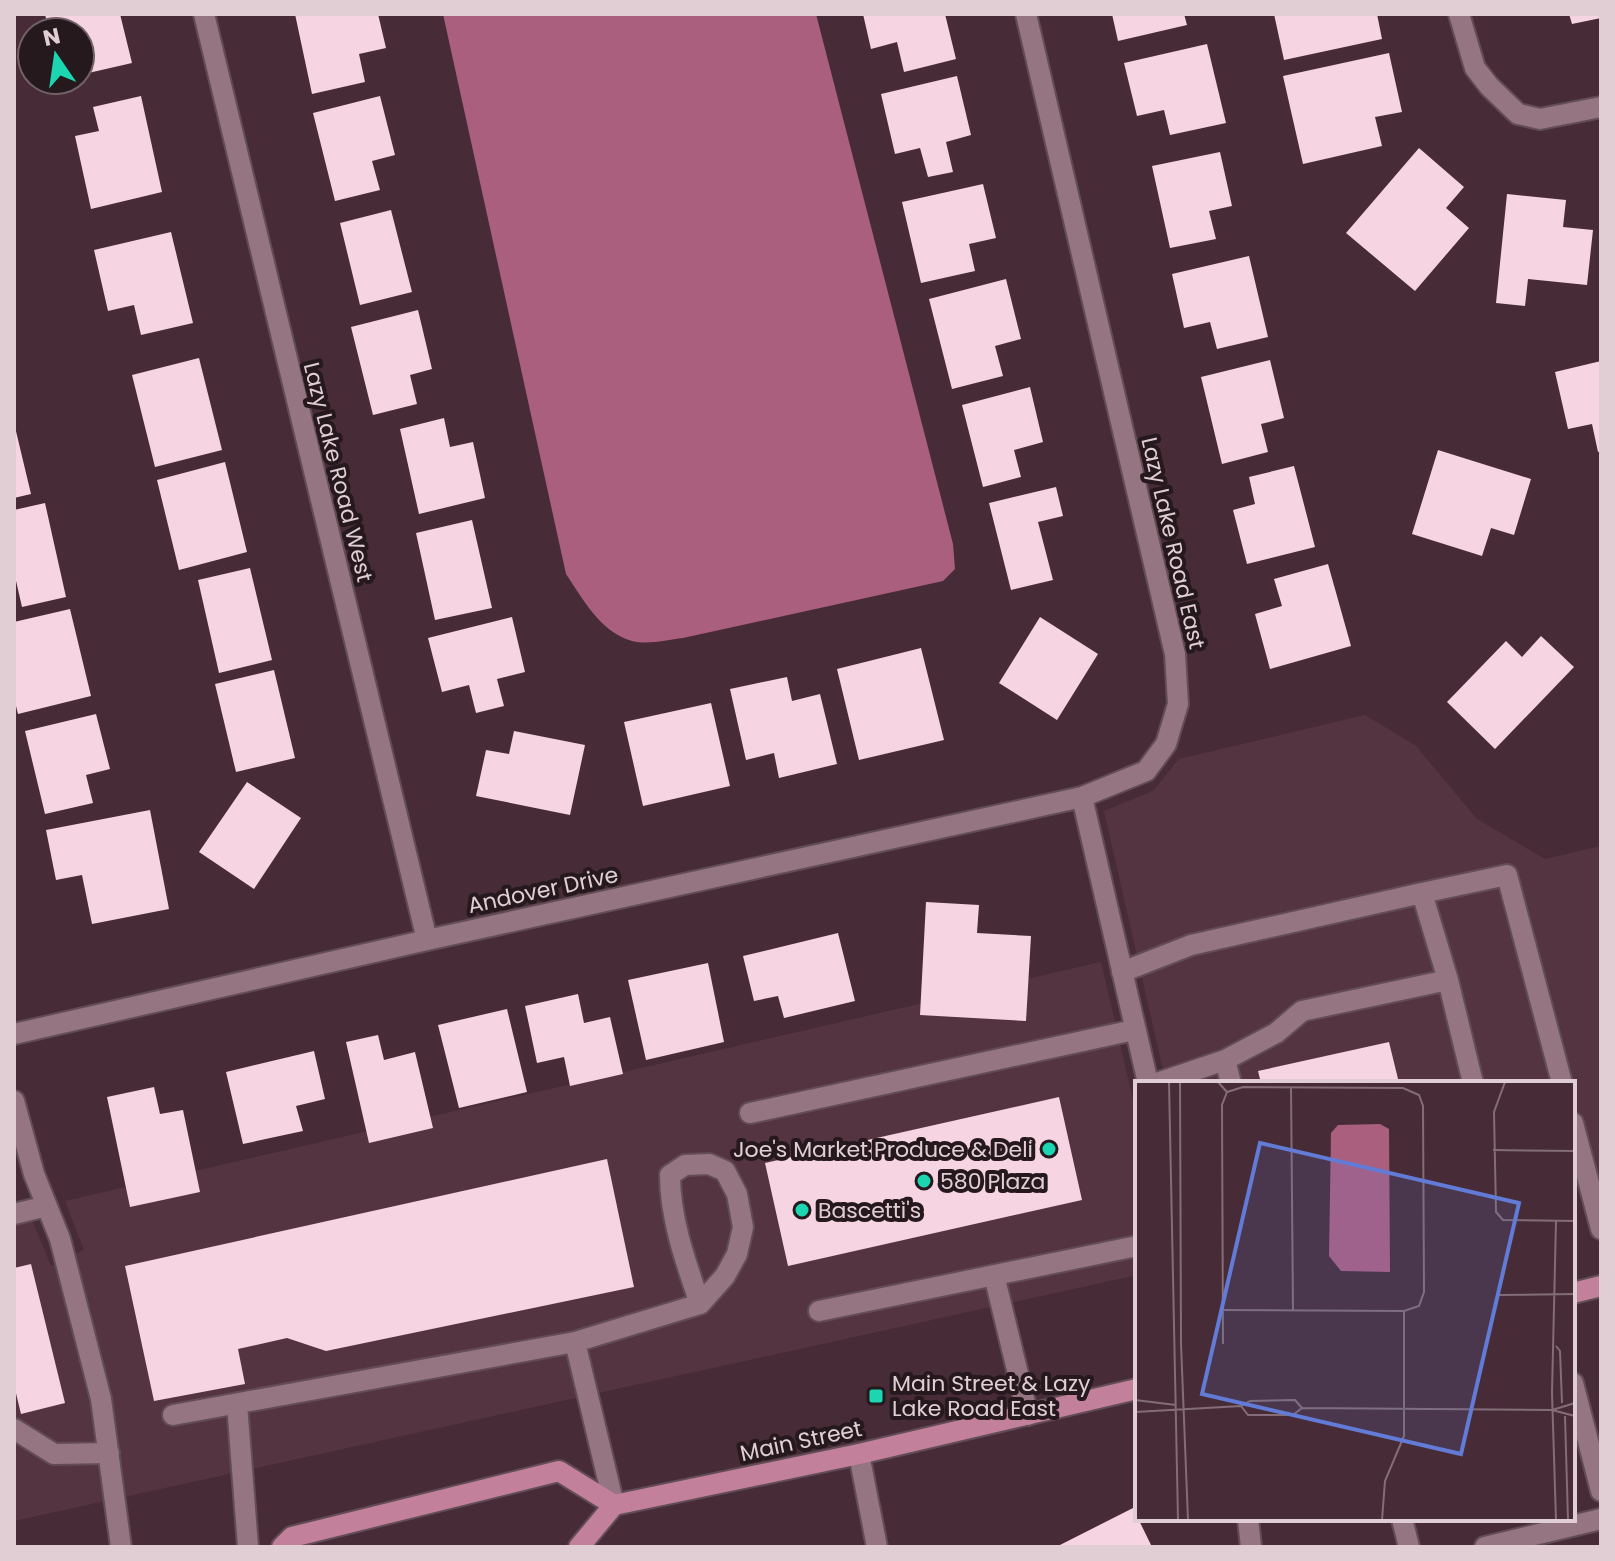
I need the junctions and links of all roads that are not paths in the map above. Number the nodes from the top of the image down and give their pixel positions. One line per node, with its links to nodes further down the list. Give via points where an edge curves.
1 (204, 14): 7 (street, Lazy Lake Road West)
2 (1026, 14): 5 (street, Lazy Lake Road East, via 1175,654 1178,704 1166,744 1146,771)
3 (1459, 14): 4 (street, via 1475,68 1518,114 1540,119)
4 (1601, 107)
5 (1082, 797): 7 (street, Andover Drive); 8 (street)
6 (1422, 893): 8 (street, via 1191,945); 9 (street); 17 (street, via 1507,875)
7 (427, 940): 11 (street, Andover Drive)
8 (1122, 972): 10 (street)
9 (1448, 980): 12 (street, via 1302,1011 1276,1033); 16 (street)
10 (1134, 1030): 13 (street); 19 (street)
11 (14, 1034)
12 (1225, 1060): 14 (street); 15 (street)
13 (1147, 1081)
14 (1163, 1081)
15 (1230, 1081)
16 (1473, 1081)
17 (1561, 1081)
18 (14, 1101): 21 (street)
19 (750, 1113)
20 (1575, 1131): 23 (street)
21 (47, 1206): 22 (street); 37 (street, via 101,1399)
22 (14, 1214)
23 (1601, 1229)
24 (1135, 1246): 25 (street)
25 (994, 1275): 29 (street); 35 (street)
26 (1601, 1286): 27 (main road)
27 (1575, 1292)
28 (700, 1304): 28 (street, via 725,1276 743,1227 737,1194 725,1171 709,1164 685,1165 670,1175 683,1253); 30 (street)
29 (819, 1311)
30 (575, 1342): 33 (street); 40 (street)
31 (1135, 1389): 35 (main road, Main Street)
32 (1575, 1391): 39 (street)
33 (237, 1404): 34 (street); 45 (street)
34 (173, 1415)
35 (1028, 1415): 38 (main road, Main Street)
36 (14, 1429): 37 (street, via 54,1454)
37 (109, 1453): 44 (street)
38 (859, 1454): 40 (main road, Main Street); 48 (street)
39 (1601, 1491)
40 (614, 1505): 46 (main road, via 559,1471 292,1537); 47 (main road)
41 (1601, 1519): 51 (street)
42 (1248, 1521): 49 (street)
43 (1402, 1521): 50 (street)
44 (121, 1547)
45 (248, 1547)
46 (282, 1547)
47 (579, 1547)
48 (877, 1547)
49 (1251, 1547)
50 (1409, 1547)
51 (1485, 1547)

